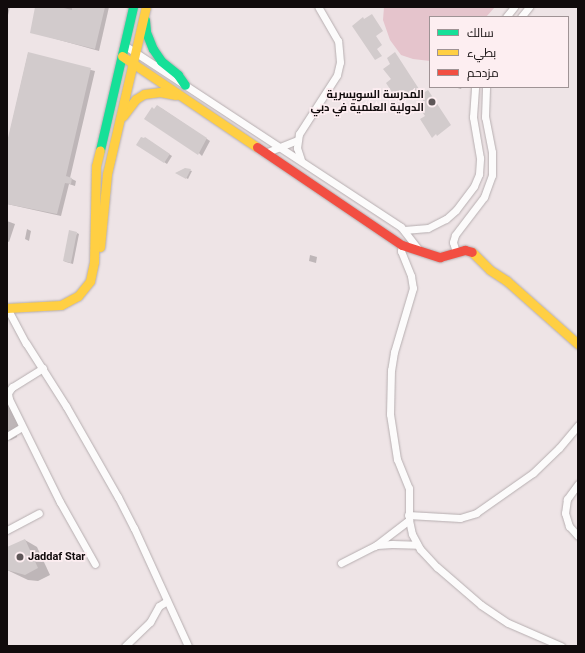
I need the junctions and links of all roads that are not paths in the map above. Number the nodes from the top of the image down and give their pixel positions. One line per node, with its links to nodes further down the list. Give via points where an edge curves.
1 (133, 7): 8 (street)
2 (318, 7): 17 (street, via 338,41 340,62 333,82)
3 (514, 7): 6 (street)
4 (529, 7): 7 (street)
5 (145, 10): 9 (street); 12 (street, via 146,32 153,49)
6 (507, 16)
7 (522, 16)
8 (124, 45): 9 (street); 10 (street)
9 (136, 52): 11 (street); 12 (street)
10 (122, 56): 11 (street); 27 (street, via 95,172 94,262 90,280 78,296 68,303 55,307)
11 (133, 64): 15 (street); 16 (street)
12 (185, 85): 18 (street)
13 (475, 88): 22 (street, via 474,118 480,164 474,186 446,219 428,228)
14 (486, 88): 25 (street, via 485,117 492,152 492,175 484,197 455,235 453,242)
15 (180, 95): 16 (street, via 160,92 144,94); 20 (street)
16 (121, 118): 27 (street, via 105,183 98,269 91,289 76,304 62,310)
17 (298, 137): 18 (street); 19 (street); 21 (street)
18 (275, 143): 19 (street)
19 (282, 147): 20 (street); 21 (street)
20 (265, 153): 23 (street)
21 (301, 160): 22 (street)
22 (404, 230): 24 (street)
23 (402, 245): 24 (street); 35 (street, via 413,288 394,352 390,407 397,459 410,492)
24 (418, 249): 25 (street, via 440,257)
25 (456, 252): 28 (street, via 474,252 490,270 507,281)
26 (7, 308): 27 (street); 29 (street)
27 (19, 308)
28 (578, 344)
29 (43, 368): 31 (street, via 12,387 8,393); 42 (street, via 134,528)
30 (578, 425): 35 (street, via 559,448 532,473 476,513 460,518)
31 (22, 427): 32 (street); 41 (street)
32 (7, 436)
33 (578, 484): 37 (street, via 567,499 565,513 569,526)
34 (39, 513): 36 (street)
35 (408, 517): 38 (street); 39 (street)
36 (7, 530)
37 (578, 536)
38 (417, 545): 39 (street); 45 (street, via 444,575 481,605 508,623)
39 (375, 546): 40 (street)
40 (341, 563)
41 (95, 564)
42 (167, 601): 43 (street, via 159,606 150,622); 44 (street)
43 (125, 646)
44 (188, 646)
45 (561, 646)

